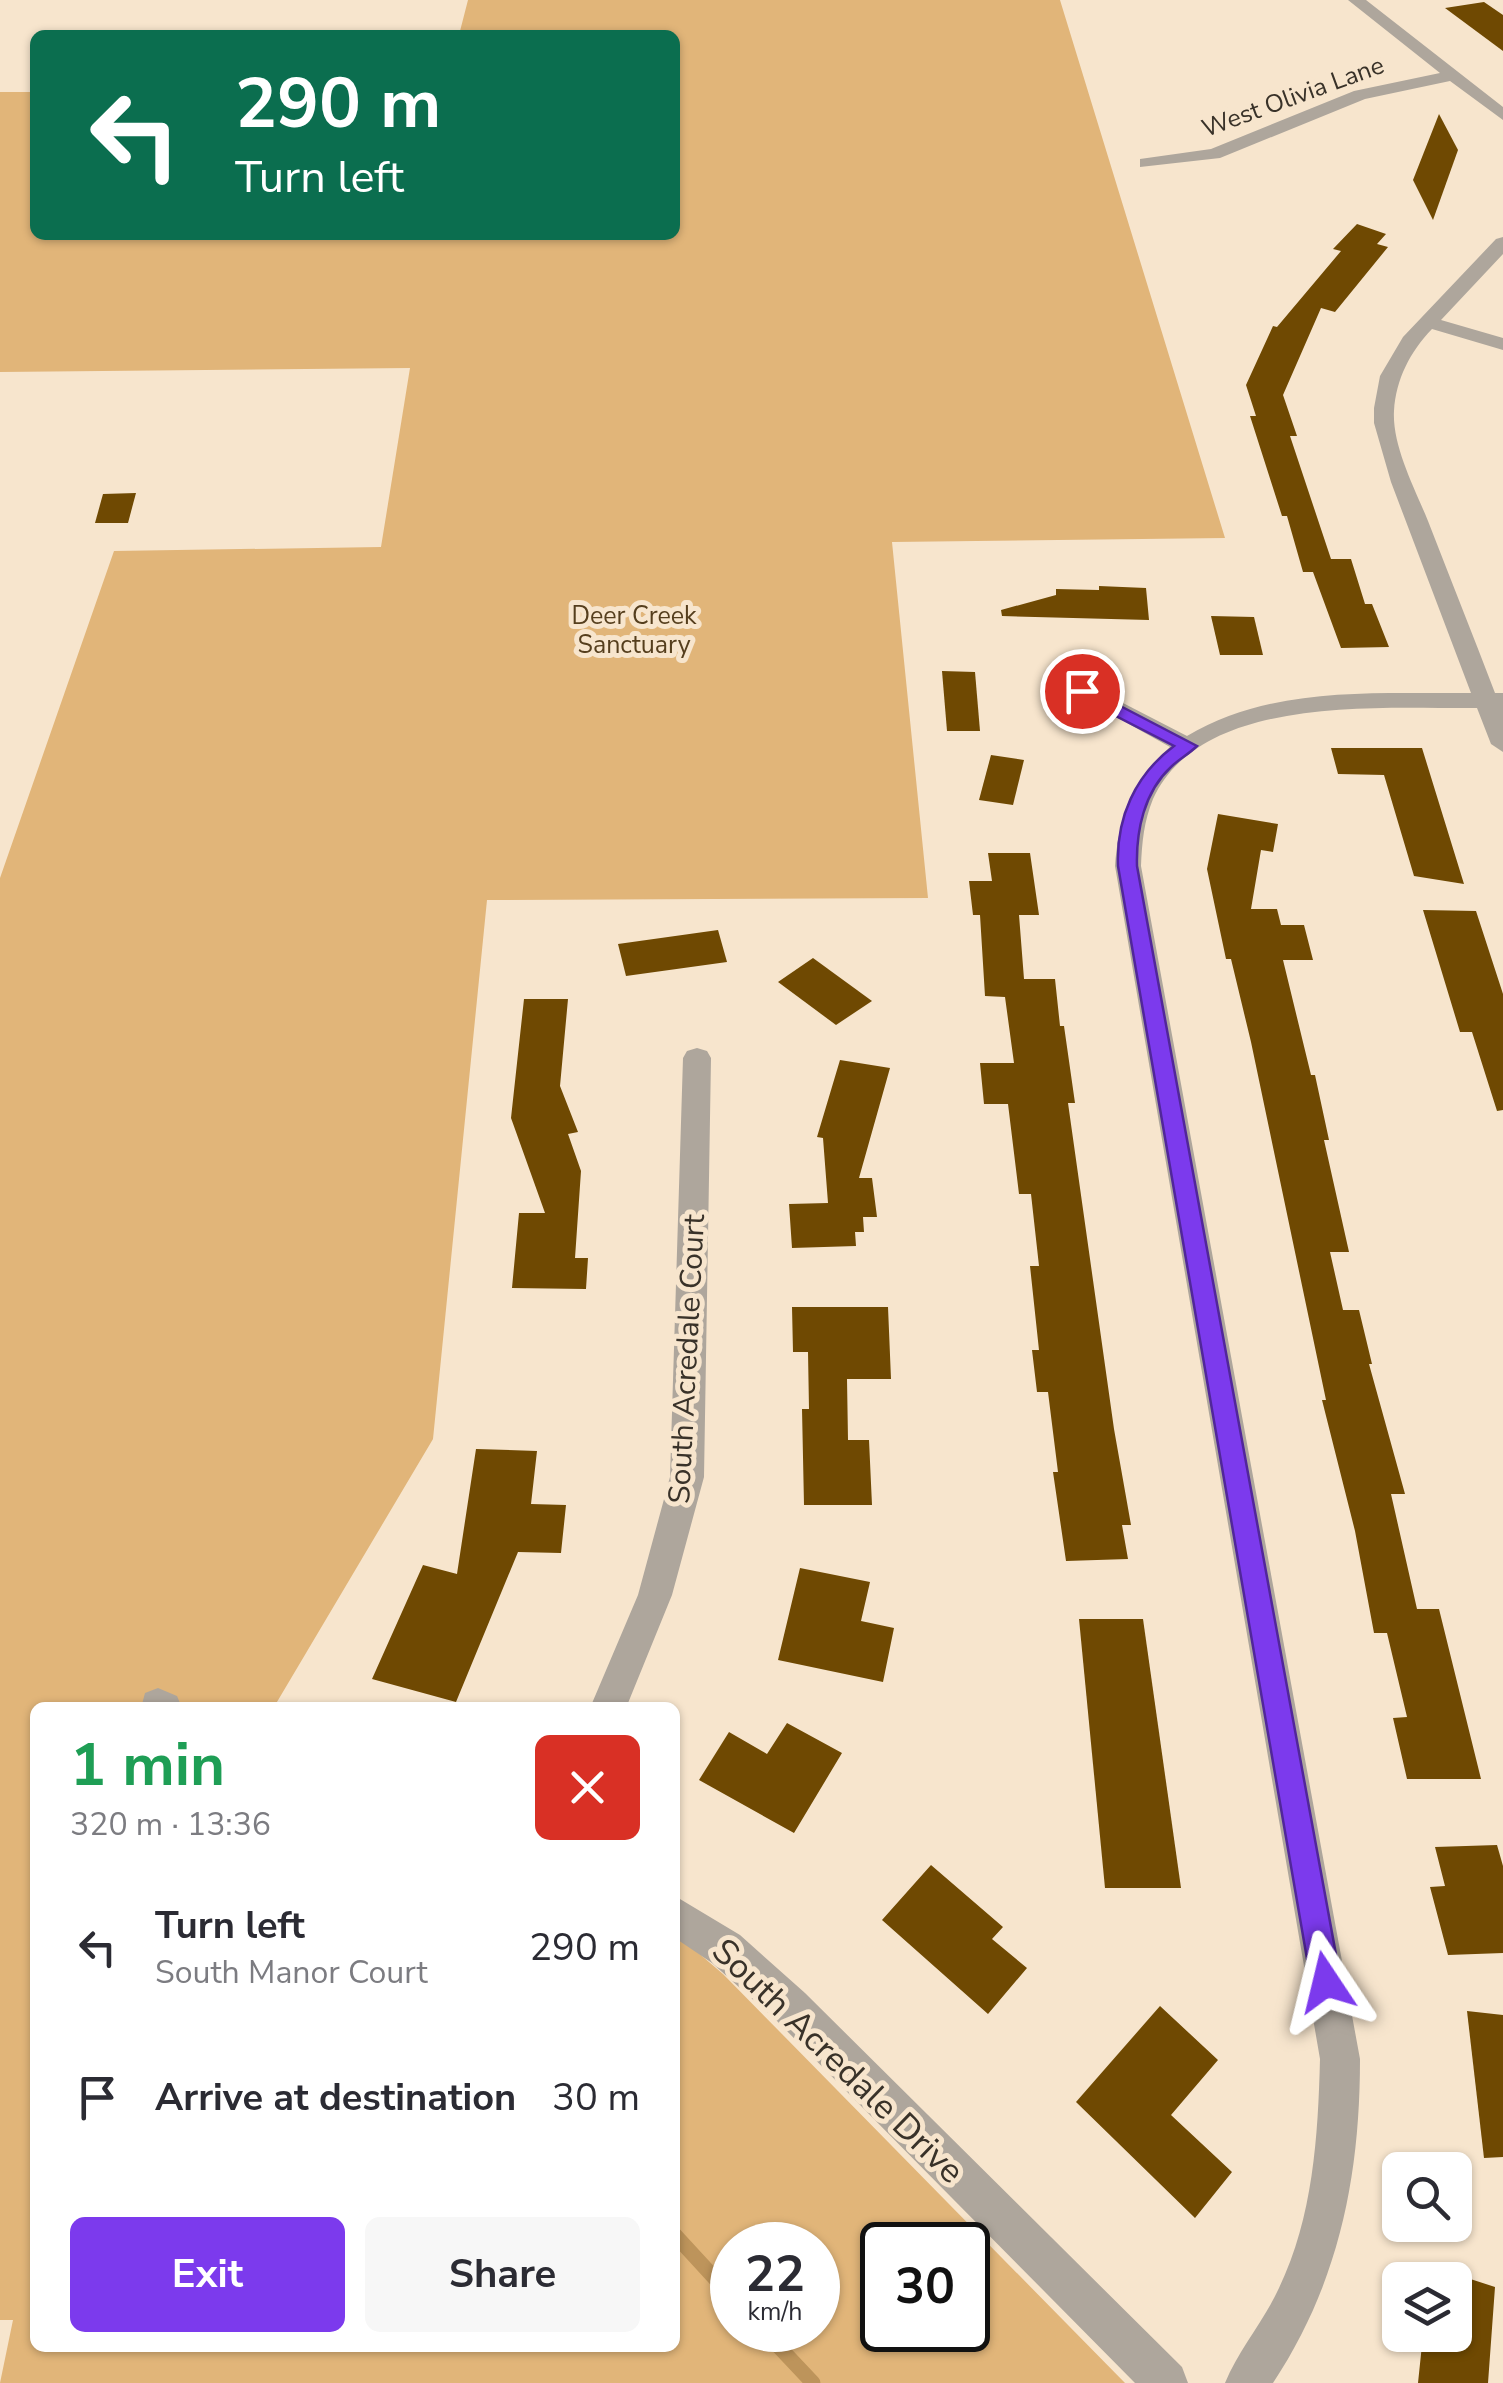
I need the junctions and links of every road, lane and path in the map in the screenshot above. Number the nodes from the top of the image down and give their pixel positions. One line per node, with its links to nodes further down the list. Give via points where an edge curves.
1 (1356, 0): 2 (street)
2 (1456, 75): 3 (street); 4 (street, West Olivia Lane, via 1348,100 1214,154)
3 (1503, 115)
4 (1146, 163)
5 (1503, 244): 6 (street)
6 (1428, 322): 7 (street); 9 (street, via 1390,376 1384,422 1402,482)
7 (1503, 344)
8 (1082, 691): 11 (street)
9 (1495, 700): 10 (street); 11 (street, via 1289,705 1231,722)
10 (1503, 744)
11 (1187, 746): 16 (street, via 1147,785 1131,818 1128,866 1340,2059 1341,2127 1328,2216 1304,2291)
12 (697, 1058): 13 (street, South Acredale Court, via 688,1477 676,1538)
13 (611, 1702)
14 (680, 1918): 15 (street, South Acredale Drive, via 791,2006)
15 (1166, 2383)
16 (1247, 2383)

